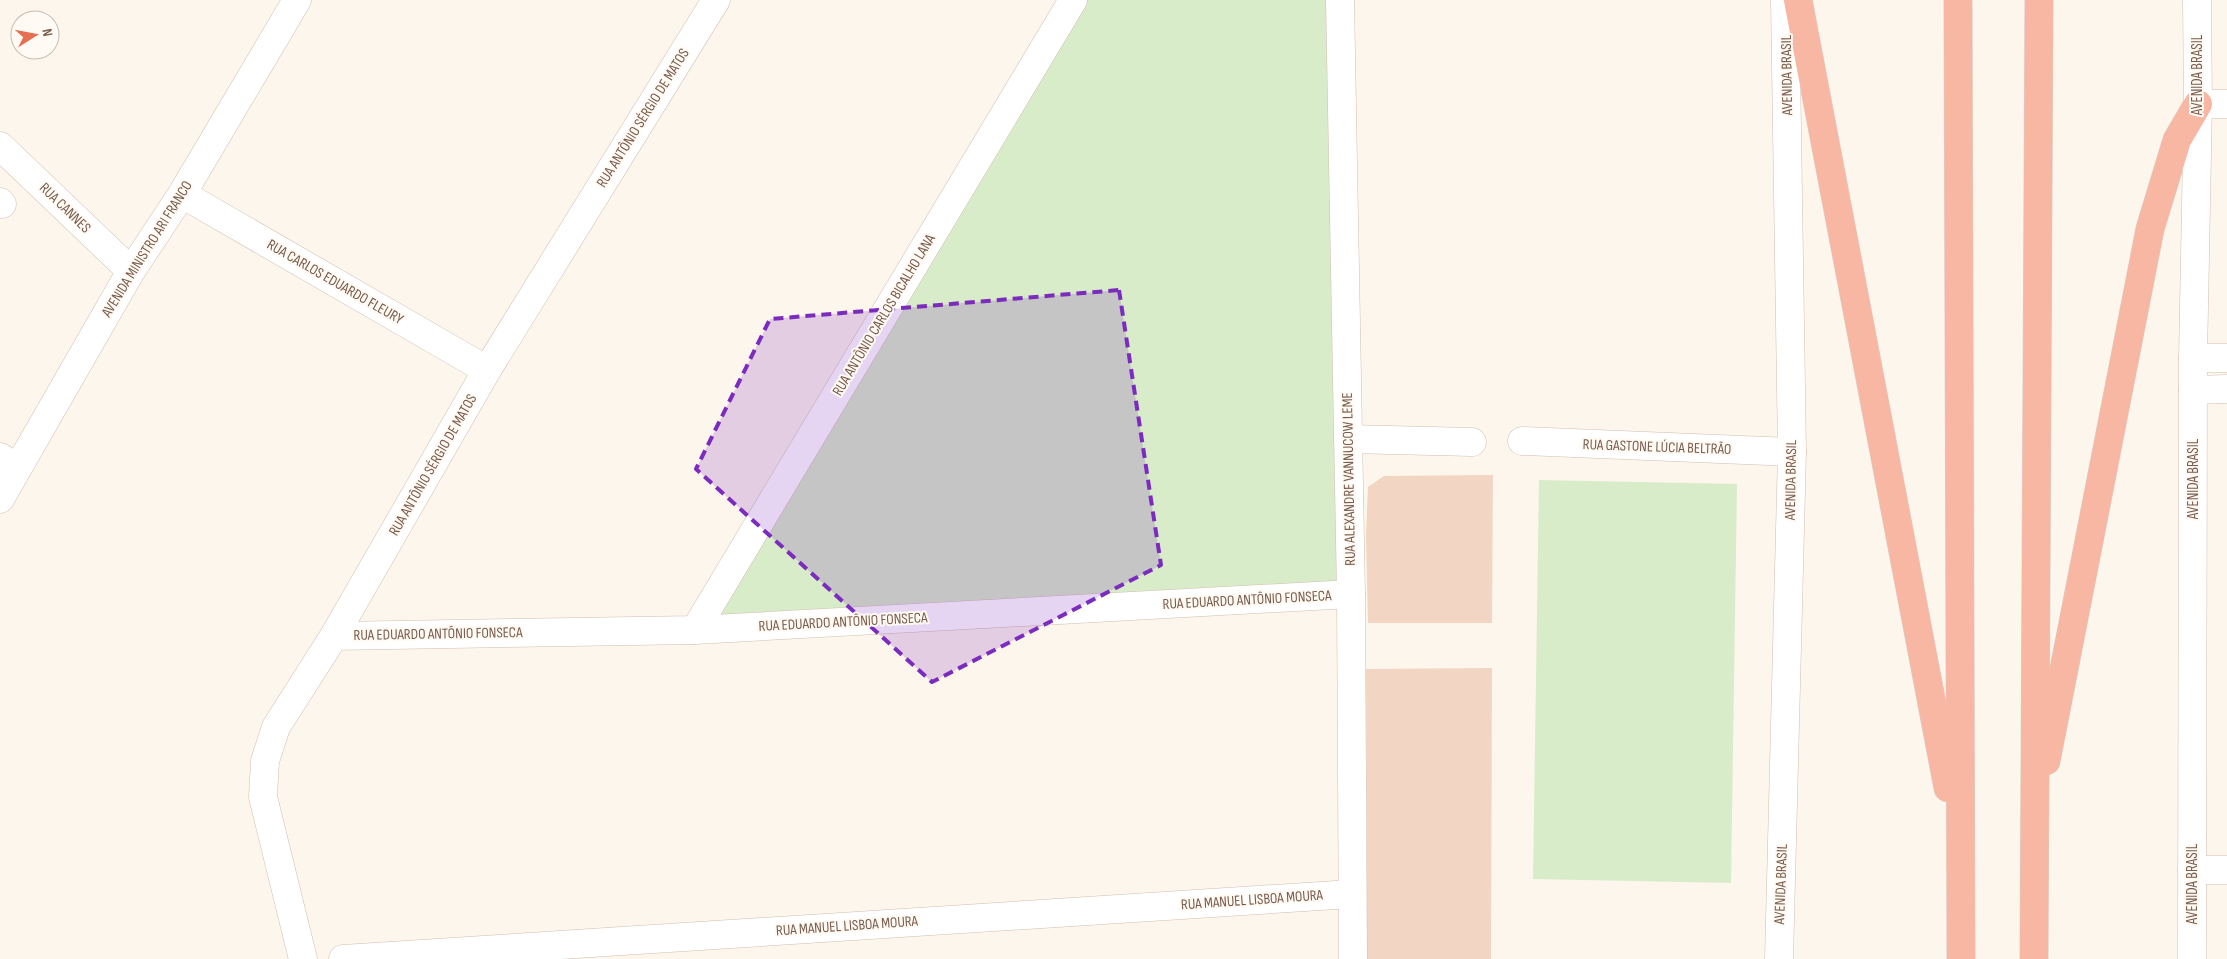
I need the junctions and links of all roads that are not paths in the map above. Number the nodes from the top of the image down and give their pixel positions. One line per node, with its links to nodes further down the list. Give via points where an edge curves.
1 (297, 0): 13 (street, AVENIDA MINISTRO ARI FRANCO)
2 (716, 0): 17 (street, RUA ANTÔNIO SÉRGIO DE MATOS)
3 (1073, 0): 27 (street, RUA ANTÔNIO CARLOS BICALHO LANA)
4 (1340, 0): 20 (street, RUA ALEXANDRE VANNUCOW LEME)
5 (1785, 0): 23 (street, AVENIDA BRASIL)
6 (1798, 0): 30 (highway)
7 (1958, 0): 30 (highway)
8 (2039, 0): 29 (highway)
9 (2196, 0): 10 (street, AVENIDA BRASIL)
10 (2198, 104): 11 (street); 15 (street, AVENIDA BRASIL); 29 (highway, via 2177,140 2150,229)
11 (2227, 104)
12 (0, 146): 14 (street, RUA CANNES)
13 (182, 194): 14 (street, AVENIDA MINISTRO ARI FRANCO); 17 (street, RUA CARLOS EDUARDO FLEURY)
14 (131, 271): 24 (street, AVENIDA MINISTRO ARI FRANCO)
15 (2193, 358): 16 (street); 19 (street, AVENIDA BRASIL)
16 (2227, 358)
17 (487, 370): 28 (street, RUA ANTÔNIO SÉRGIO DE MATOS)
18 (2227, 389): 19 (street)
19 (2194, 390): 31 (street, AVENIDA BRASIL)
20 (1348, 439): 22 (street); 26 (street, RUA ALEXANDRE VANNUCOW LEME)
21 (1522, 441): 23 (street, RUA GASTONE LÚCIA BELTRÃO)
22 (1472, 442)
23 (1792, 452): 37 (street, AVENIDA BRASIL)
24 (9, 462): 25 (street, AVENIDA MINISTRO ARI FRANCO)
25 (0, 499)
26 (1351, 594): 27 (street, RUA EDUARDO ANTÔNIO FONSECA); 33 (street, RUA ALEXANDRE VANNUCOW LEME)
27 (696, 630): 28 (street, RUA EDUARDO ANTÔNIO FONSECA)
28 (334, 636): 34 (street, RUA ANTÔNIO SÉRGIO DE MATOS, via 276,727 265,760 263,797)
29 (2034, 826): 39 (highway)
30 (1961, 853): 38 (highway)
31 (2192, 870): 32 (street); 40 (street, AVENIDA BRASIL)
32 (2227, 870)
33 (1352, 894): 35 (street, RUA MANUEL LISBOA MOURA); 36 (street, RUA ALEXANDRE VANNUCOW LEME)
34 (303, 959)
35 (342, 959)
36 (1353, 959)
37 (1779, 959)
38 (1961, 959)
39 (2034, 959)
40 (2192, 959)

